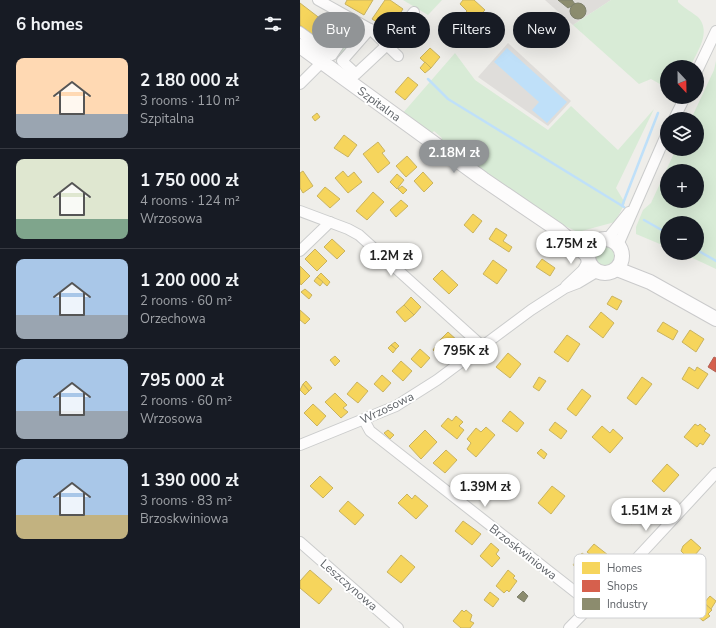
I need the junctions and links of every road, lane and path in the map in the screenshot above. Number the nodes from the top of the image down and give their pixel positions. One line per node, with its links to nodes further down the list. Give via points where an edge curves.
1 (318, 0): 2 (street)
2 (339, 12)
3 (365, 26): 4 (street)
4 (370, 29): 7 (street); 12 (street, via 342,61 356,74)
5 (716, 31): 15 (street)
6 (300, 32): 8 (street)
7 (373, 32)
8 (312, 41)
9 (300, 46): 16 (main road, Szpitalna)
10 (322, 48): 11 (street, via 332,55)
11 (337, 48)
12 (384, 48)
13 (390, 48): 14 (street)
14 (398, 56)
15 (702, 60)
16 (322, 62): 17 (street); 23 (main road, Szpitalna, via 558,230)
17 (300, 84)
18 (660, 149): 22 (street)
19 (300, 211): 20 (street)
20 (330, 222): 21 (street); 25 (street, via 367,241)
21 (300, 251)
22 (616, 252): 23 (main road, via 599,239); 23 (main road, via 608,273); 24 (main road, via 650,282)
23 (591, 258): 25 (street, Wrzosowa, via 565,288)
24 (716, 319)
25 (482, 346): 26 (street, Wrzosowa, via 418,393)
26 (364, 420): 27 (street, Wrzosowa); 31 (street, Brzoskwiniowa, via 376,436)
27 (300, 445)
28 (716, 473): 30 (street)
29 (300, 542): 33 (street, Leszczynowa)
30 (640, 554)
31 (574, 591)
32 (579, 618): 34 (street)
33 (398, 628)
34 (569, 628)

